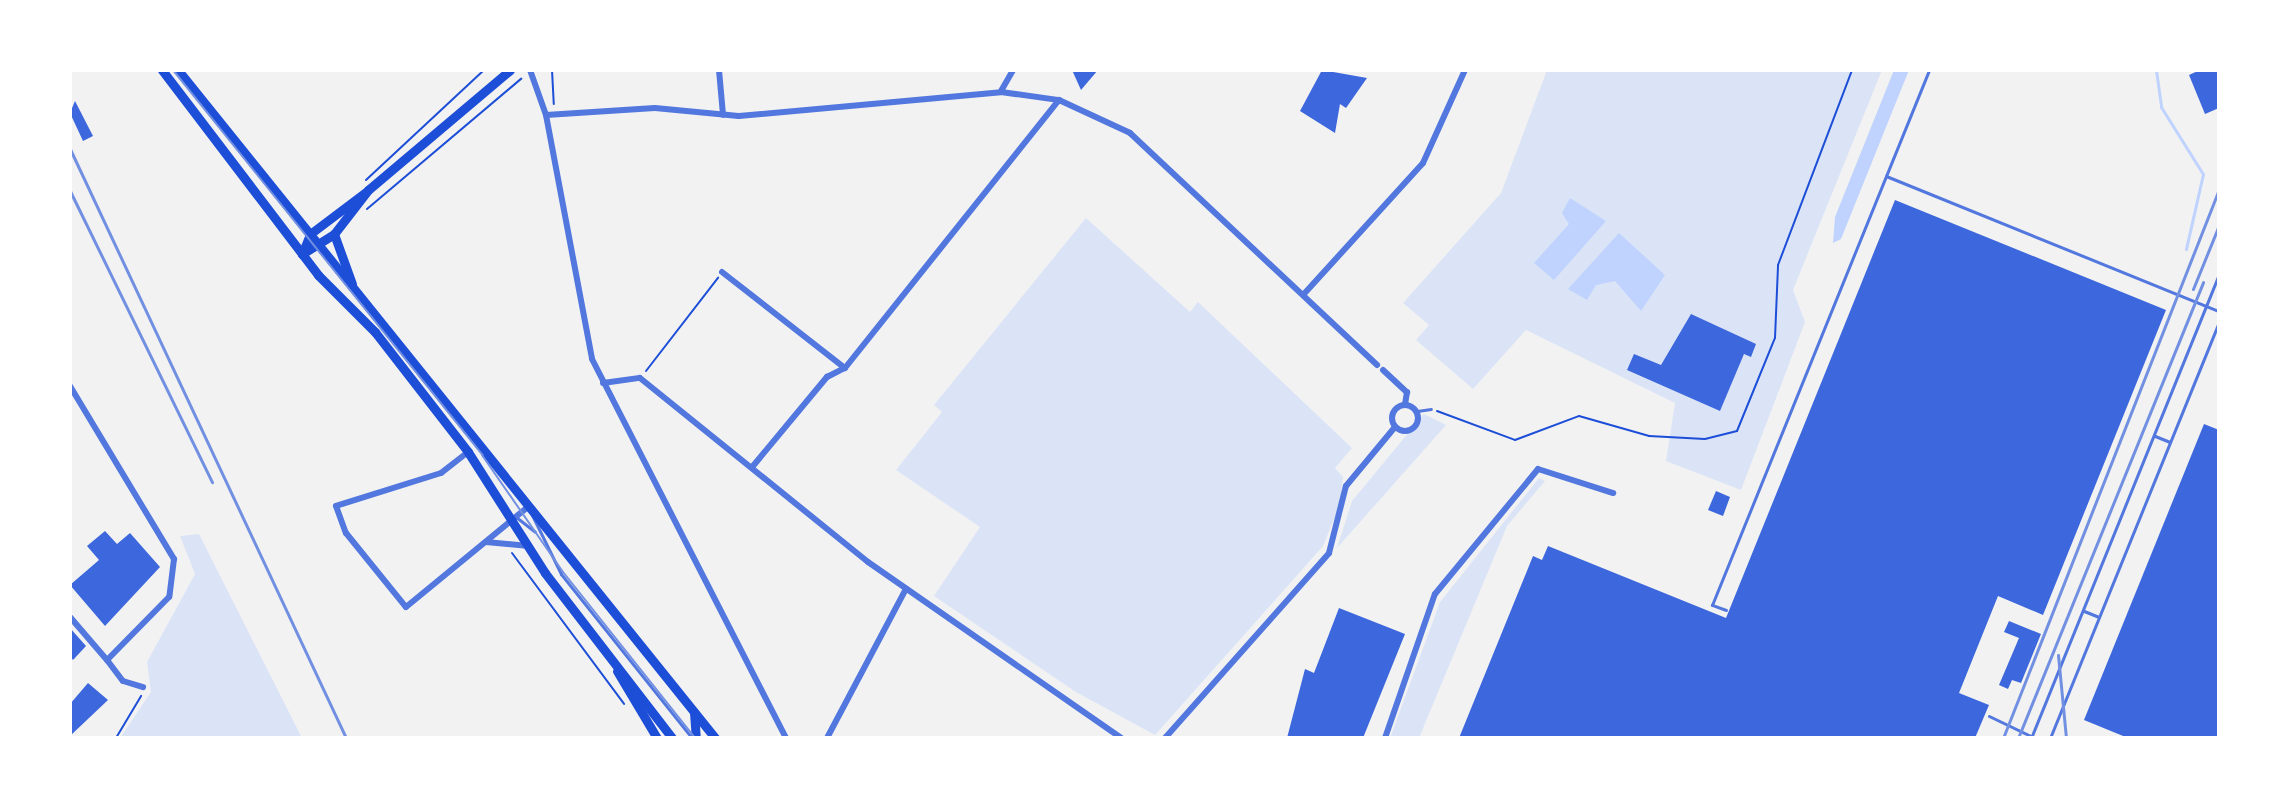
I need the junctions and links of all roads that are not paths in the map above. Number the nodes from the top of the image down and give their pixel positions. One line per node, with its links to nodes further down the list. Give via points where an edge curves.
1 (162, 70): 18 (main road)
2 (178, 70): 15 (main road)
3 (510, 70): 14 (main road)
4 (530, 70): 11 (street)
5 (719, 70): 12 (street)
6 (1013, 70): 9 (street)
7 (1465, 70): 22 (street, via 1423,163)
8 (1929, 70): 13 (lane)
9 (1001, 92): 10 (street); 12 (street)
10 (1059, 100): 22 (street, via 1130,133); 26 (street)
11 (546, 115): 12 (street, via 655,108); 27 (street, via 576,303)
12 (723, 115)
13 (1886, 176): 23 (lane); 44 (lane, via 1712,605)
14 (368, 190): 15 (main road); 16 (main road)
15 (310, 234): 17 (main road); 18 (main road)
16 (334, 234): 17 (main road); 21 (main road)
17 (320, 246): 18 (main road); 21 (main road)
18 (302, 254): 35 (main road)
19 (722, 272): 26 (street)
20 (2219, 274): 23 (lane)
21 (352, 284): 38 (main road)
22 (1303, 295): 29 (street, via 1407,392)
23 (2206, 306): 24 (lane); 33 (lane)
24 (2219, 311)
25 (2219, 321): 34 (lane)
26 (845, 368): 36 (street, via 827,377)
27 (603, 383): 36 (street, via 640,378); 57 (street)
28 (70, 386): 48 (street, via 176,567 169,597)
29 (1405, 405): 31 (street); 32 (street, via 1393,413)
30 (1431, 409): 31 (lane)
31 (1417, 411): 32 (street, via 1412,430)
32 (1395, 427): 60 (street, via 1346,486 1329,553)
33 (2154, 435): 34 (lane); 45 (lane)
34 (2170, 442): 47 (lane)
35 (468, 452): 39 (main road); 41 (street, via 441,473 336,506 346,533 406,607)
36 (753, 466): 43 (street)
37 (1613, 493): 61 (street, via 1538,469 1435,594)
38 (529, 506): 39 (street); 40 (lane); 51 (main road)
39 (516, 517): 40 (lane); 41 (street); 42 (main road)
40 (537, 533): 55 (lane, via 561,574)
41 (486, 542): 42 (street)
42 (529, 546): 49 (main road)
43 (906, 589): 58 (street); 59 (street)
44 (1726, 610)
45 (2083, 610): 47 (lane); 62 (lane)
46 (70, 617): 48 (street)
47 (2099, 617): 63 (lane)
48 (107, 660): 50 (street, via 123,681)
49 (616, 668): 53 (main road, via 620,685); 54 (main road)
50 (143, 687)
51 (694, 712): 55 (main road); 56 (main road)
52 (1989, 716): 62 (lane)
53 (657, 738)
54 (672, 738)
55 (694, 738)
56 (715, 738)
57 (786, 738)
58 (827, 738)
59 (1121, 738)
60 (1165, 738)
61 (1385, 738)
62 (2033, 738)
63 (2050, 738)

